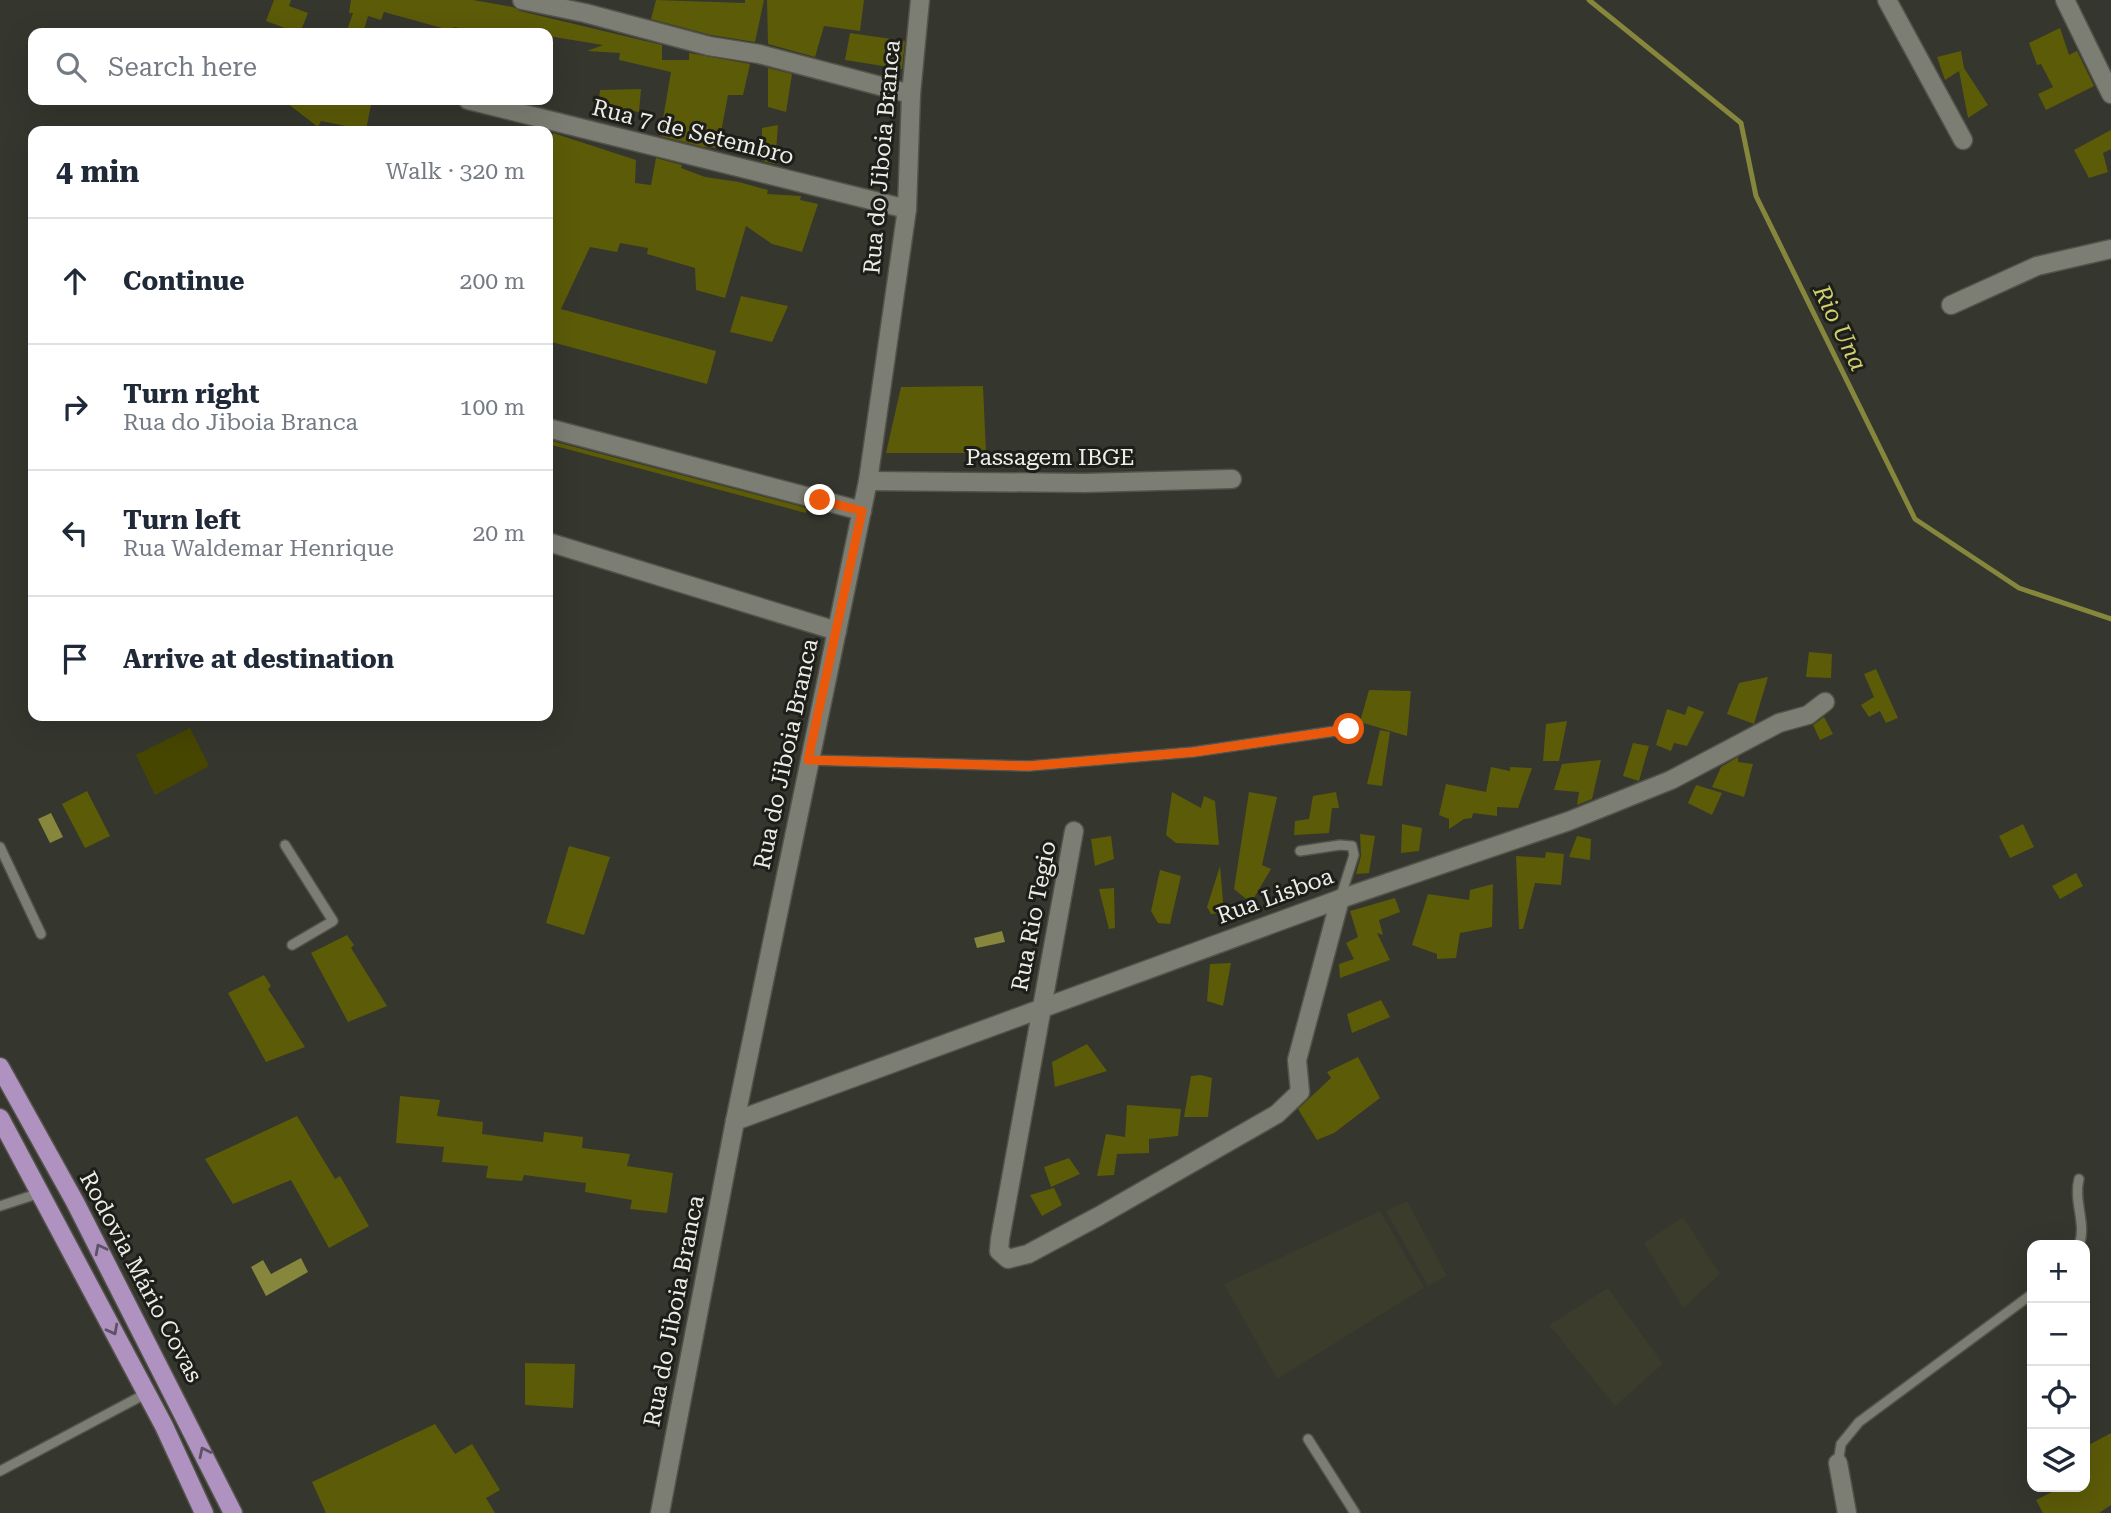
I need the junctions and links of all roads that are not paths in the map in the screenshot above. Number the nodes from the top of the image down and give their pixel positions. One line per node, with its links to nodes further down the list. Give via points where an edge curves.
1 (522, 0): 5 (street)
2 (920, 0): 6 (street, Rua do Jiboia Branca)
3 (1886, 0): 9 (street)
4 (2065, 0): 7 (street)
5 (586, 6): 6 (street)
6 (911, 94): 10 (street, Rua do Jiboia Branca)
7 (2111, 94)
8 (488, 105): 10 (street, Rua 7 de Setembro)
9 (1963, 140)
10 (907, 209): 15 (street, Rua do Jiboia Branca)
11 (2111, 249): 12 (street, via 2037,265)
12 (1951, 305)
13 (553, 429): 16 (street)
14 (1232, 479): 15 (street, Passagem IBGE)
15 (868, 481): 16 (street, Rua do Jiboia Branca)
16 (862, 511): 18 (street, Rua do Jiboia Branca)
17 (553, 544): 18 (street)
18 (836, 631): 21 (street, Rua do Jiboia Branca)
19 (1825, 702): 26 (street, Rua Lisboa, via 1808,715 1779,723 1671,780 1569,821)
20 (1349, 729): 21 (lane, via 1194,752 1029,766)
21 (808, 760): 32 (street, Rua do Jiboia Branca)
22 (1074, 831): 29 (street, Rua Rio Tegio)
23 (285, 845): 28 (lane, via 333,921)
24 (0, 847): 27 (lane)
25 (1300, 851): 26 (lane, via 1352,846 1354,855)
26 (1340, 898): 29 (street, Rua Lisboa); 29 (street, Rua Rio Tegio, via 1297,1060 1300,1092 1278,1114 1099,1216 1028,1254 1008,1259 999,1251 1000,1239)
27 (41, 934)
28 (292, 945)
29 (1041, 1009): 32 (street, Rua Lisboa)
30 (0, 1067): 43 (main road, Rodovia Mário Covas, one-way to 30, via 75,1202)
31 (0, 1118): 34 (main road)
32 (735, 1121): 44 (street, Rua do Jiboia Branca)
33 (2078, 1179): 36 (lane, via 2075,1192)
34 (40, 1193): 35 (lane); 38 (main road, one-way to 38)
35 (0, 1206)
36 (2081, 1240)
37 (2027, 1298): 40 (lane, via 1859,1422 1841,1444)
38 (147, 1393): 41 (lane); 42 (main road)
39 (1308, 1440): 45 (lane)
40 (1838, 1463): 46 (street)
41 (0, 1471)
42 (204, 1513)
43 (233, 1513)
44 (660, 1513)
45 (1355, 1513)
46 (1847, 1513)

